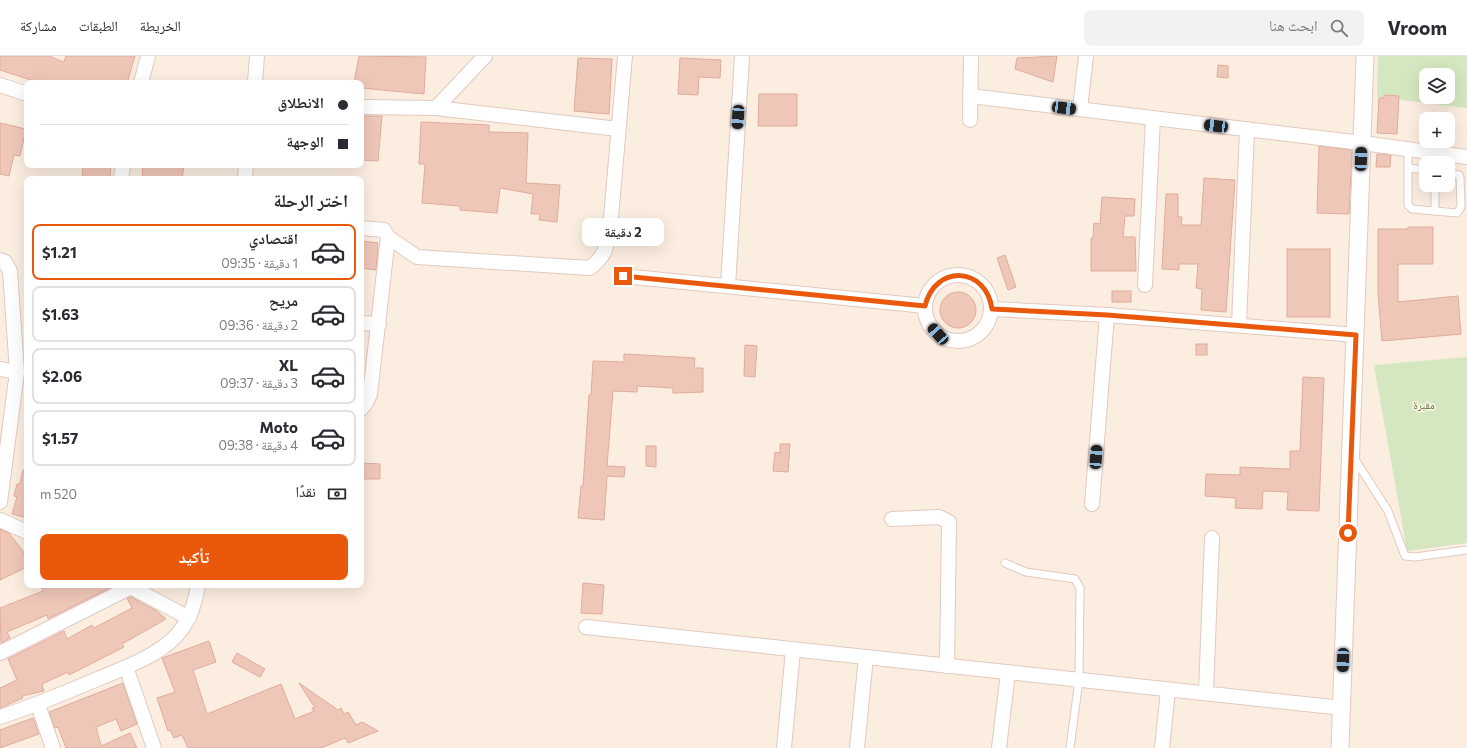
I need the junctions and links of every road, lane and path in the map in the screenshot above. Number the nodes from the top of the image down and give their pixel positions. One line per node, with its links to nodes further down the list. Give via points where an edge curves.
1 (148, 56): 9 (street)
2 (257, 56): 10 (street)
3 (485, 56): 15 (street)
4 (625, 56): 19 (street)
5 (742, 56): 34 (street)
6 (971, 56): 13 (street)
7 (1086, 56): 16 (street)
8 (1365, 56): 21 (street)
9 (142, 80)
10 (255, 80)
11 (0, 85): 12 (street)
12 (24, 93)
13 (970, 96): 16 (street); 18 (street)
14 (364, 107): 15 (street)
15 (436, 108): 19 (street)
16 (1080, 109): 17 (street)
17 (1153, 118): 20 (street); 33 (street)
18 (970, 120)
19 (618, 129): 30 (street, via 606,251 590,268 434,260 417,257)
20 (1247, 129): 21 (street); 40 (street)
21 (1362, 143): 22 (street); 41 (street)
22 (1408, 149): 23 (street); 24 (lane)
23 (1467, 157)
24 (1408, 168): 25 (lane); 28 (lane, via 1408,205 1412,209)
25 (1419, 169)
26 (1455, 174): 28 (lane, via 1460,177 1460,210 1458,213)
27 (1435, 192): 28 (lane)
28 (1435, 211)
29 (364, 228): 30 (street, via 384,230)
30 (388, 237): 39 (street)
31 (0, 260): 43 (street, via 5,262 10,271)
32 (623, 276): 34 (street)
33 (1145, 285)
34 (728, 286): 35 (street)
35 (925, 306): 36 (street, via 928,296 937,284 950,276 960,275 979,282 988,294); 36 (street, via 930,326 947,340 957,342 972,338 985,329)
36 (992, 309): 37 (street)
37 (1107, 315): 40 (street); 47 (street)
38 (364, 323): 39 (street)
39 (379, 324): 44 (street, via 370,394)
40 (1239, 325): 41 (street)
41 (1356, 335): 45 (street)
42 (0, 369): 43 (street)
43 (16, 372): 46 (street)
44 (364, 405)
45 (1351, 453): 52 (lane, via 1388,511 1405,556); 69 (street)
46 (0, 502)
47 (1092, 504)
48 (892, 519): 62 (street, via 938,518 949,522)
49 (0, 520): 50 (street)
50 (24, 531)
51 (1212, 538): 67 (street)
52 (1467, 550)
53 (1005, 563): 65 (lane, via 1026,572 1075,579 1080,588)
54 (125, 588): 60 (street)
55 (133, 588): 57 (street)
56 (198, 588): 57 (street)
57 (189, 618): 63 (street, via 175,638 142,660)
58 (586, 627): 59 (street)
59 (793, 650): 61 (street); 73 (street)
60 (0, 653)
61 (866, 657): 62 (street); 74 (street)
62 (947, 666): 64 (street)
63 (126, 667): 68 (street); 72 (street)
64 (1008, 672): 65 (street); 75 (street)
65 (1079, 680): 66 (street); 76 (lane)
66 (1168, 690): 67 (street); 77 (street)
67 (1206, 692): 69 (street)
68 (38, 704): 70 (street); 71 (street)
69 (1342, 708): 78 (street)
70 (0, 717)
71 (53, 748)
72 (154, 748)
73 (784, 748)
74 (857, 748)
75 (998, 748)
76 (1070, 748)
77 (1162, 748)
78 (1340, 748)

